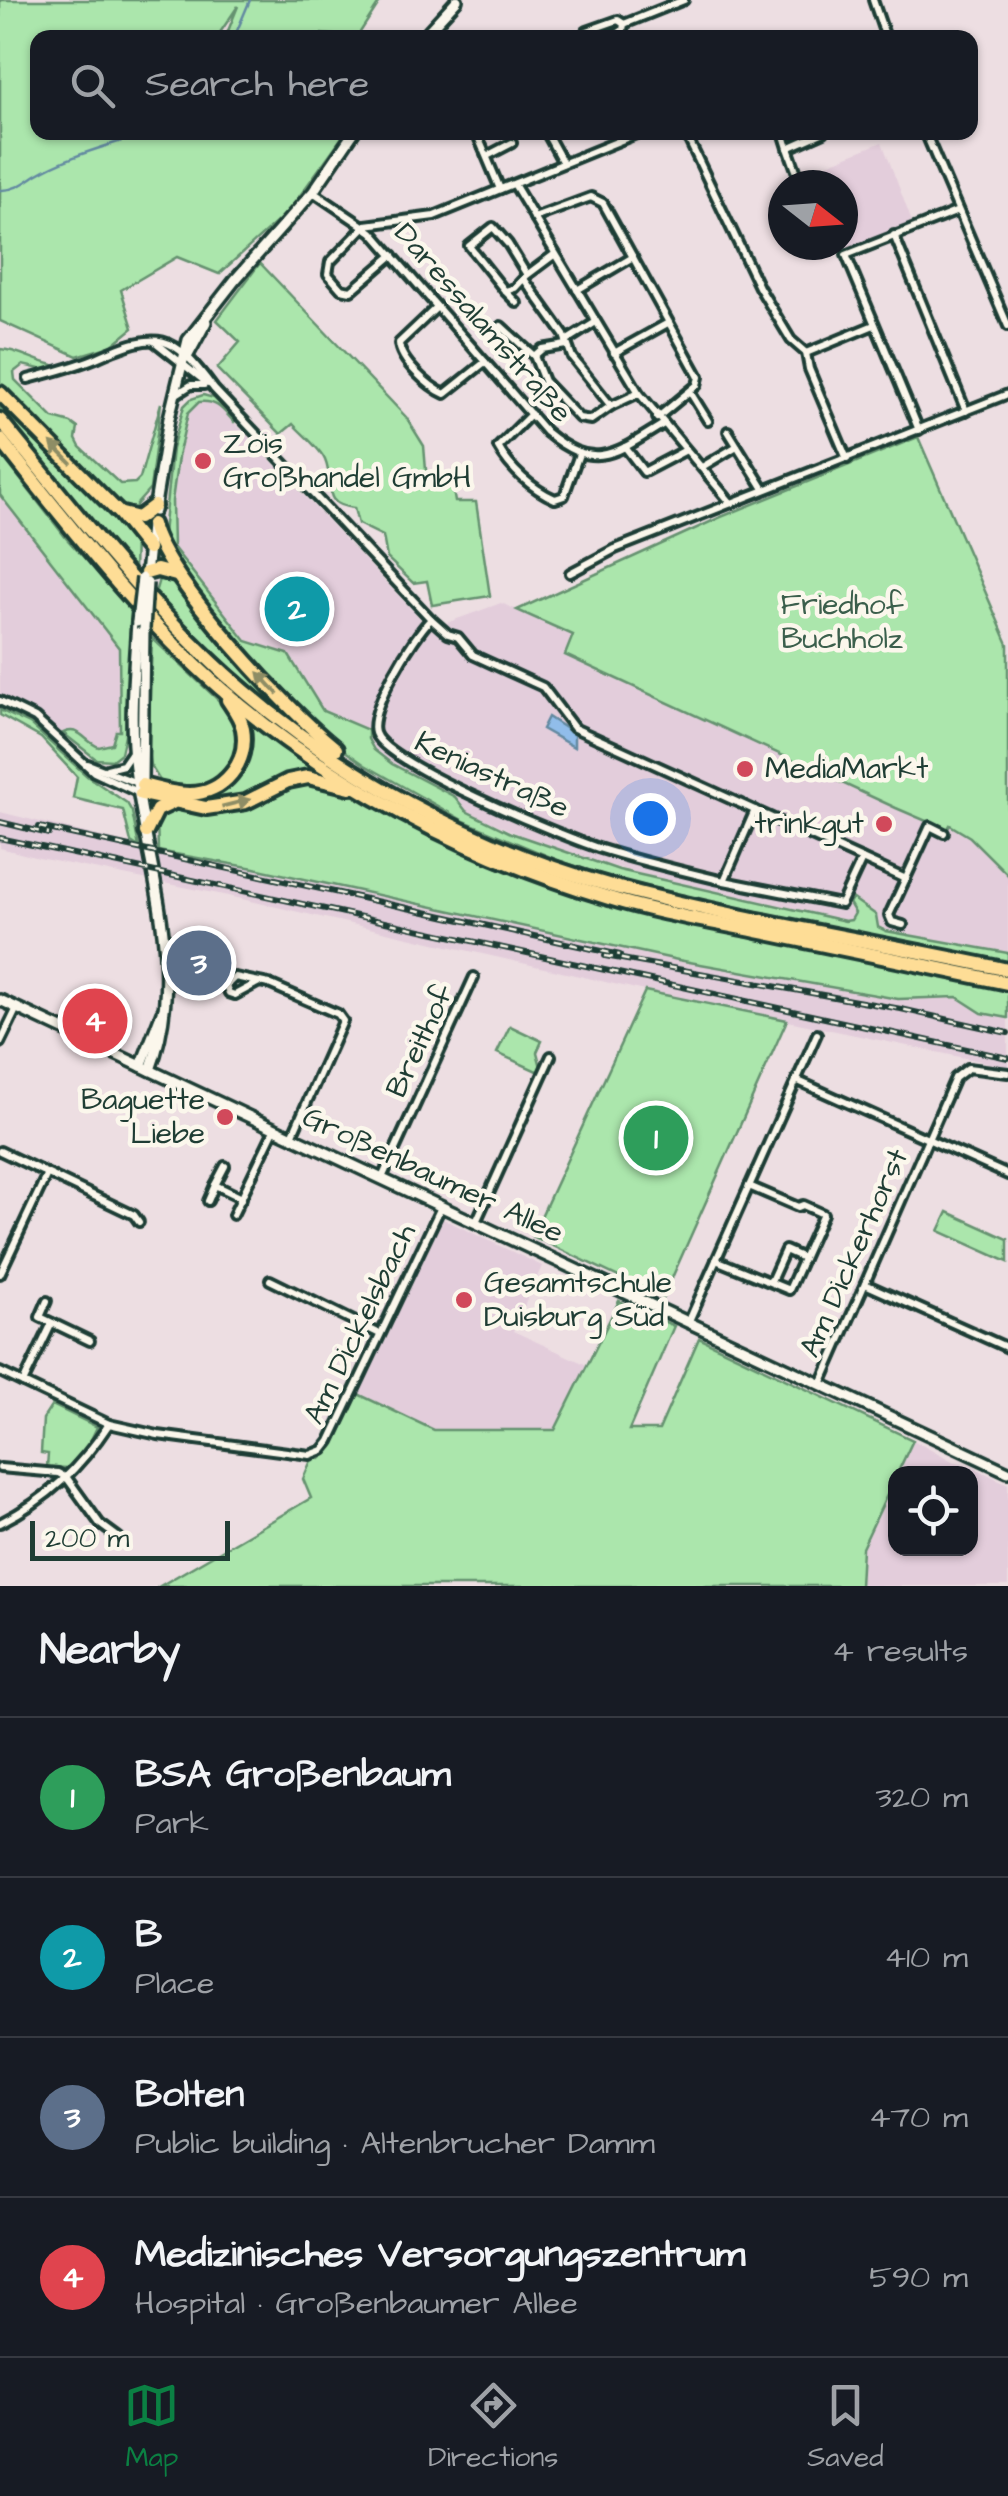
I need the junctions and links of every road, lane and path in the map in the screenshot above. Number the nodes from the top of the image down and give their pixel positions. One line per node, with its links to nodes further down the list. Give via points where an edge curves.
1 (457, 0): 4 (main road)
2 (684, 0): 7 (street)
3 (873, 0): 8 (street)
4 (429, 30)
5 (589, 30): 6 (street, via 613,20)
6 (623, 30)
7 (626, 30)
8 (883, 30)
9 (349, 140): 24 (main road)
10 (480, 140): 19 (street)
11 (550, 140): 20 (street)
12 (621, 140): 20 (street)
13 (688, 140): 44 (street, via 759,287)
14 (786, 140): 18 (street)
15 (806, 140): 18 (street)
16 (929, 140): 25 (street)
17 (512, 144): 19 (street)
18 (788, 148): 21 (street)
19 (487, 156): 23 (street)
20 (563, 163): 22 (street)
21 (796, 170)
22 (514, 184): 23 (street); 26 (street)
23 (500, 189): 27 (street, via 434,216)
24 (313, 192): 27 (street, Daressalamstraße); 46 (main road, via 191,335)
25 (958, 211): 28 (street); 41 (street)
26 (534, 218): 29 (street); 31 (street, via 595,196)
27 (366, 225): 30 (street, Daressalamstraße); 30 (street, via 330,262 328,274 340,289 351,292)
28 (894, 236): 39 (street, via 846,255); 56 (street)
29 (556, 254): 32 (street); 33 (street)
30 (393, 255): 36 (street, Daressalamstraße)
31 (633, 257): 33 (street); 38 (street)
32 (525, 277): 34 (street); 34 (street, via 508,244 494,227 488,229 469,246); 42 (street)
33 (577, 290): 37 (street)
34 (505, 291): 35 (street)
35 (517, 303)
36 (438, 308): 47 (street, Daressalamstraße); 47 (street, via 399,343 403,356 445,394)
37 (596, 322): 42 (street); 43 (street)
38 (668, 323): 43 (street); 51 (street, via 699,378)
39 (874, 325): 44 (street); 61 (street)
40 (501, 326): 45 (street)
41 (1008, 326)
42 (566, 343): 45 (street); 55 (street)
43 (614, 353): 52 (street)
44 (806, 353): 68 (street)
45 (534, 356): 55 (street, via 544,381 580,418 591,420)
46 (185, 358): 48 (street, via 166,342 136,340); 49 (street); 54 (main road)
47 (484, 362): 57 (street, Daressalamstraße)
48 (28, 378)
49 (214, 389): 54 (street, via 191,385); 79 (street)
50 (0, 392): 73 (highway, one-way to 50)
51 (690, 392): 59 (street, Daressalamstraße); 60 (street)
52 (639, 393): 55 (street); 59 (street)
53 (1008, 394): 56 (street)
54 (174, 396): 72 (main road)
55 (611, 406)
56 (966, 411): 61 (street)
57 (530, 414): 67 (street, Daressalamstraße); 67 (street, via 498,447 537,490 564,496)
58 (0, 420): 88 (highway, via 162,614 282,721)
59 (660, 421): 65 (street, Daressalamstraße); 66 (street)
60 (708, 421)
61 (920, 430): 68 (street)
62 (728, 431): 64 (street)
63 (0, 439): 81 (highway, via 158,628)
64 (737, 446): 69 (street); 70 (street)
65 (626, 447): 66 (street, via 644,472); 67 (street, Daressalamstraße)
66 (686, 450): 69 (street)
67 (580, 454)
68 (848, 459): 70 (street)
69 (702, 467): 71 (street)
70 (764, 490): 71 (street)
71 (731, 503): 76 (street)
72 (154, 506): 73 (highway, via 138,518); 74 (main road)
73 (120, 514): 75 (highway)
74 (152, 524): 75 (main road); 77 (highway)
75 (148, 549): 78 (main road)
76 (570, 573)
77 (178, 576): 78 (highway, via 157,570); 88 (highway, one-way to 77, via 297,715)
78 (145, 578): 80 (main road, bridge)
79 (431, 619): 90 (street, via 473,655 542,687 574,728); 95 (street, Keniastraße, via 402,655 376,716 380,744 426,772 583,842)
80 (141, 625): 83 (main road); 86 (main road)
81 (222, 690): 86 (highway, via 244,732 231,776 203,793); 87 (highway)
82 (0, 701): 84 (street, via 35,718)
83 (134, 746): 85 (street, via 123,764); 86 (main road)
84 (83, 762): 85 (street); 86 (street, via 108,780)
85 (102, 770): 86 (street)
86 (140, 787): 89 (highway); 91 (main road)
87 (364, 792): 89 (highway, one-way to 87, via 231,806 308,778); 100 (highway, via 471,846 612,899)
88 (393, 794): 97 (highway, via 504,848 614,886)
89 (175, 803): 91 (highway, via 157,810)
90 (756, 810): 93 (street); 95 (street)
91 (146, 832): 106 (main road, via 167,952 163,1032)
92 (944, 833): 94 (street, via 930,826)
93 (862, 859): 94 (street); 95 (street, Keniastraße, via 841,904)
94 (906, 880): 96 (street, via 888,918)
95 (724, 881)
96 (903, 925)
97 (1008, 970)
98 (474, 977): 116 (street, Breithof)
99 (259, 982): 99 (street, via 236,976 226,986 236,995); 110 (street, via 343,1021)
100 (1008, 983)
101 (0, 1000): 102 (main road, Großenbaumer Allee)
102 (17, 1008): 104 (street); 106 (main road, Großenbaumer Allee)
103 (817, 1034): 108 (street)
104 (0, 1042)
105 (551, 1056): 124 (street)
106 (146, 1068): 109 (main road, Großenbaumer Allee)
107 (1008, 1073): 111 (street, Am Dickerhorst, via 968,1068 955,1078)
108 (796, 1080): 111 (street); 118 (street)
109 (275, 1128): 110 (main road, Großenbaumer Allee); 119 (street)
110 (292, 1136): 116 (main road, Großenbaumer Allee)
111 (928, 1138): 115 (street); 130 (street, Am Dickerhorst)
112 (0, 1151): 114 (street)
113 (224, 1166): 117 (street)
114 (47, 1174): 123 (street); 127 (street)
115 (1008, 1174)
116 (382, 1178): 121 (main road, Großenbaumer Allee)
117 (215, 1185): 119 (street); 120 (street)
118 (749, 1186): 125 (street, via 823,1214); 126 (street)
119 (242, 1198): 122 (street)
120 (208, 1201)
121 (442, 1206): 124 (main road, Großenbaumer Allee); 134 (street, Am Dickelsbach)
122 (234, 1216)
123 (139, 1222)
124 (476, 1222): 133 (main road, Großenbaumer Allee)
125 (804, 1258): 129 (street, via 785,1250); 129 (street, via 789,1290)
126 (716, 1260): 129 (street); 133 (street)
127 (0, 1274)
128 (270, 1280): 134 (street)
129 (771, 1281)
130 (865, 1284): 136 (street); 139 (street, Am Dickerhorst)
131 (47, 1301): 132 (street, via 40,1317)
132 (52, 1323): 135 (street); 138 (street)
133 (688, 1323): 139 (main road, Großenbaumer Allee)
134 (380, 1334): 140 (street, Am Dickelsbach, via 330,1441 310,1455)
135 (90, 1340)
136 (1008, 1348)
137 (0, 1372): 138 (street, Am Dickelsbach)
138 (24, 1383): 140 (street, Am Dickelsbach)
139 (820, 1385): 142 (main road, Großenbaumer Allee)
140 (109, 1424): 143 (street)
141 (0, 1468): 143 (street)
142 (1008, 1472)
143 (67, 1478): 144 (street); 145 (street, via 100,1524)
144 (0, 1523)
145 (119, 1538)

